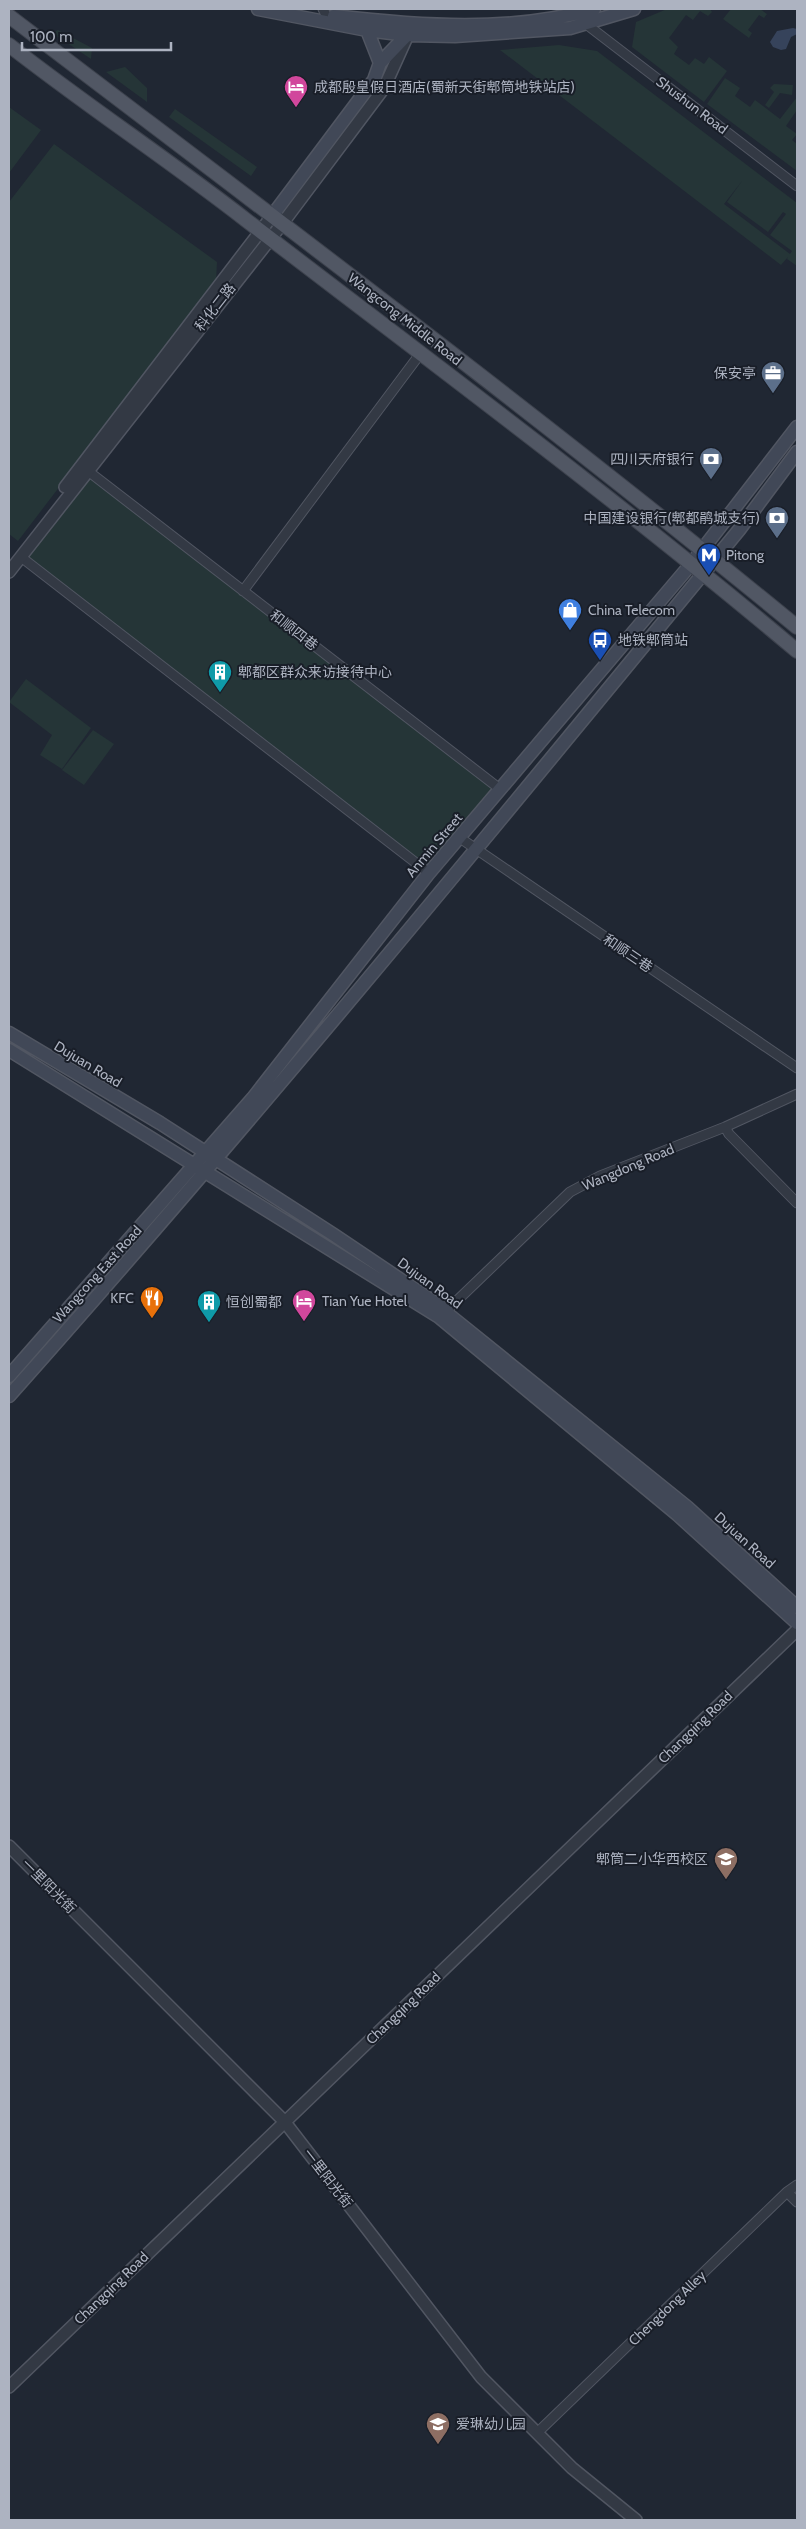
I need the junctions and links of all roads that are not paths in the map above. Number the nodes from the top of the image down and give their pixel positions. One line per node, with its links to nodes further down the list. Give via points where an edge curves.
1 (258, 9): 10 (main road)
2 (295, 9): 5 (main road)
3 (594, 9): 9 (main road, via 550,19)
4 (634, 9): 8 (main road)
5 (325, 12): 7 (main road)
6 (9, 16): 15 (main road, Wangcong Middle Road)
7 (386, 22): 9 (main road); 11 (main road)
8 (586, 24): 11 (main road, via 508,33); 14 (street, Shushun Road)
9 (455, 25): 11 (main road)
10 (367, 30): 11 (main road); 13 (main road)
11 (408, 35): 13 (main road); 15 (street, 科化二路, via 384,88)
12 (9, 45): 16 (main road, Wangcong Middle Road)
13 (380, 64): 15 (main road, via 374,80)
14 (797, 186)
15 (277, 220): 16 (street, 科化二路); 21 (main road, Wangcong Middle Road)
16 (265, 235): 17 (main road, Wangcong Middle Road); 20 (street, 科化二路); 24 (street)
17 (420, 354): 25 (main road, Wangcong Middle Road); 28 (street)
18 (797, 427): 21 (main road, Anmin Street)
19 (797, 452): 23 (main road, Anmin Street)
20 (88, 471): 22 (street, 科化二路); 28 (street, 和顺四巷)
21 (703, 550): 23 (main road, Wangcong Middle Road); 25 (main road, Anmin Street)
22 (20, 557): 26 (street, 科化二路); 34 (street)
23 (714, 559): 27 (main road, Anmin Street); 29 (main road, Wangcong Middle Road)
24 (9, 561)
25 (692, 563): 27 (main road, Wangcong Middle Road); 31 (main road, Anmin Street)
26 (9, 572)
27 (704, 572): 30 (main road, Wangcong Middle Road); 33 (main road, Anmin Street)
28 (243, 591): 31 (street, 和顺四巷)
29 (797, 627)
30 (797, 651)
31 (500, 790): 32 (main road, Anmin Street)
32 (460, 838): 33 (street, 和顺三巷); 34 (main road, Anmin Street)
33 (474, 849): 37 (street, 和顺三巷); 40 (main road, Anmin Street)
34 (430, 873): 40 (main road, Anmin Street)
35 (9, 1033): 40 (main road, Dujuan Road)
36 (9, 1050): 41 (main road, Dujuan Road)
37 (797, 1068)
38 (797, 1094): 39 (street, Wangdong Road)
39 (725, 1126): 43 (street); 44 (street, Wangdong Road, via 600,1176 570,1192)
40 (211, 1156): 41 (main road, Anmin Street); 42 (main road, Anmin Street); 44 (main road, Dujuan Road)
41 (195, 1164): 42 (main road, Dujuan Road); 45 (main road, Wangcong East Road)
42 (206, 1171): 44 (main road, Dujuan Road); 46 (main road, Wangcong East Road)
43 (797, 1204)
44 (443, 1314): 47 (main road, Dujuan Road, via 449,1315 687,1507); 48 (main road, Dujuan Road, via 678,1515)
45 (9, 1376)
46 (9, 1396)
47 (797, 1607)
48 (797, 1623)
49 (797, 1630): 51 (street, Changqing Road)
50 (9, 1846): 51 (street, 一里阳光街)
51 (284, 2121): 55 (street, Changqing Road); 56 (street, 一里阳光街, via 481,2377)
52 (797, 2186): 53 (street, Chengdong Alley)
53 (787, 2192): 54 (street); 56 (street, Chengdong Alley)
54 (797, 2202)
55 (9, 2386)
56 (537, 2433): 57 (street, 一里阳光街, via 572,2468)
57 (636, 2520)

